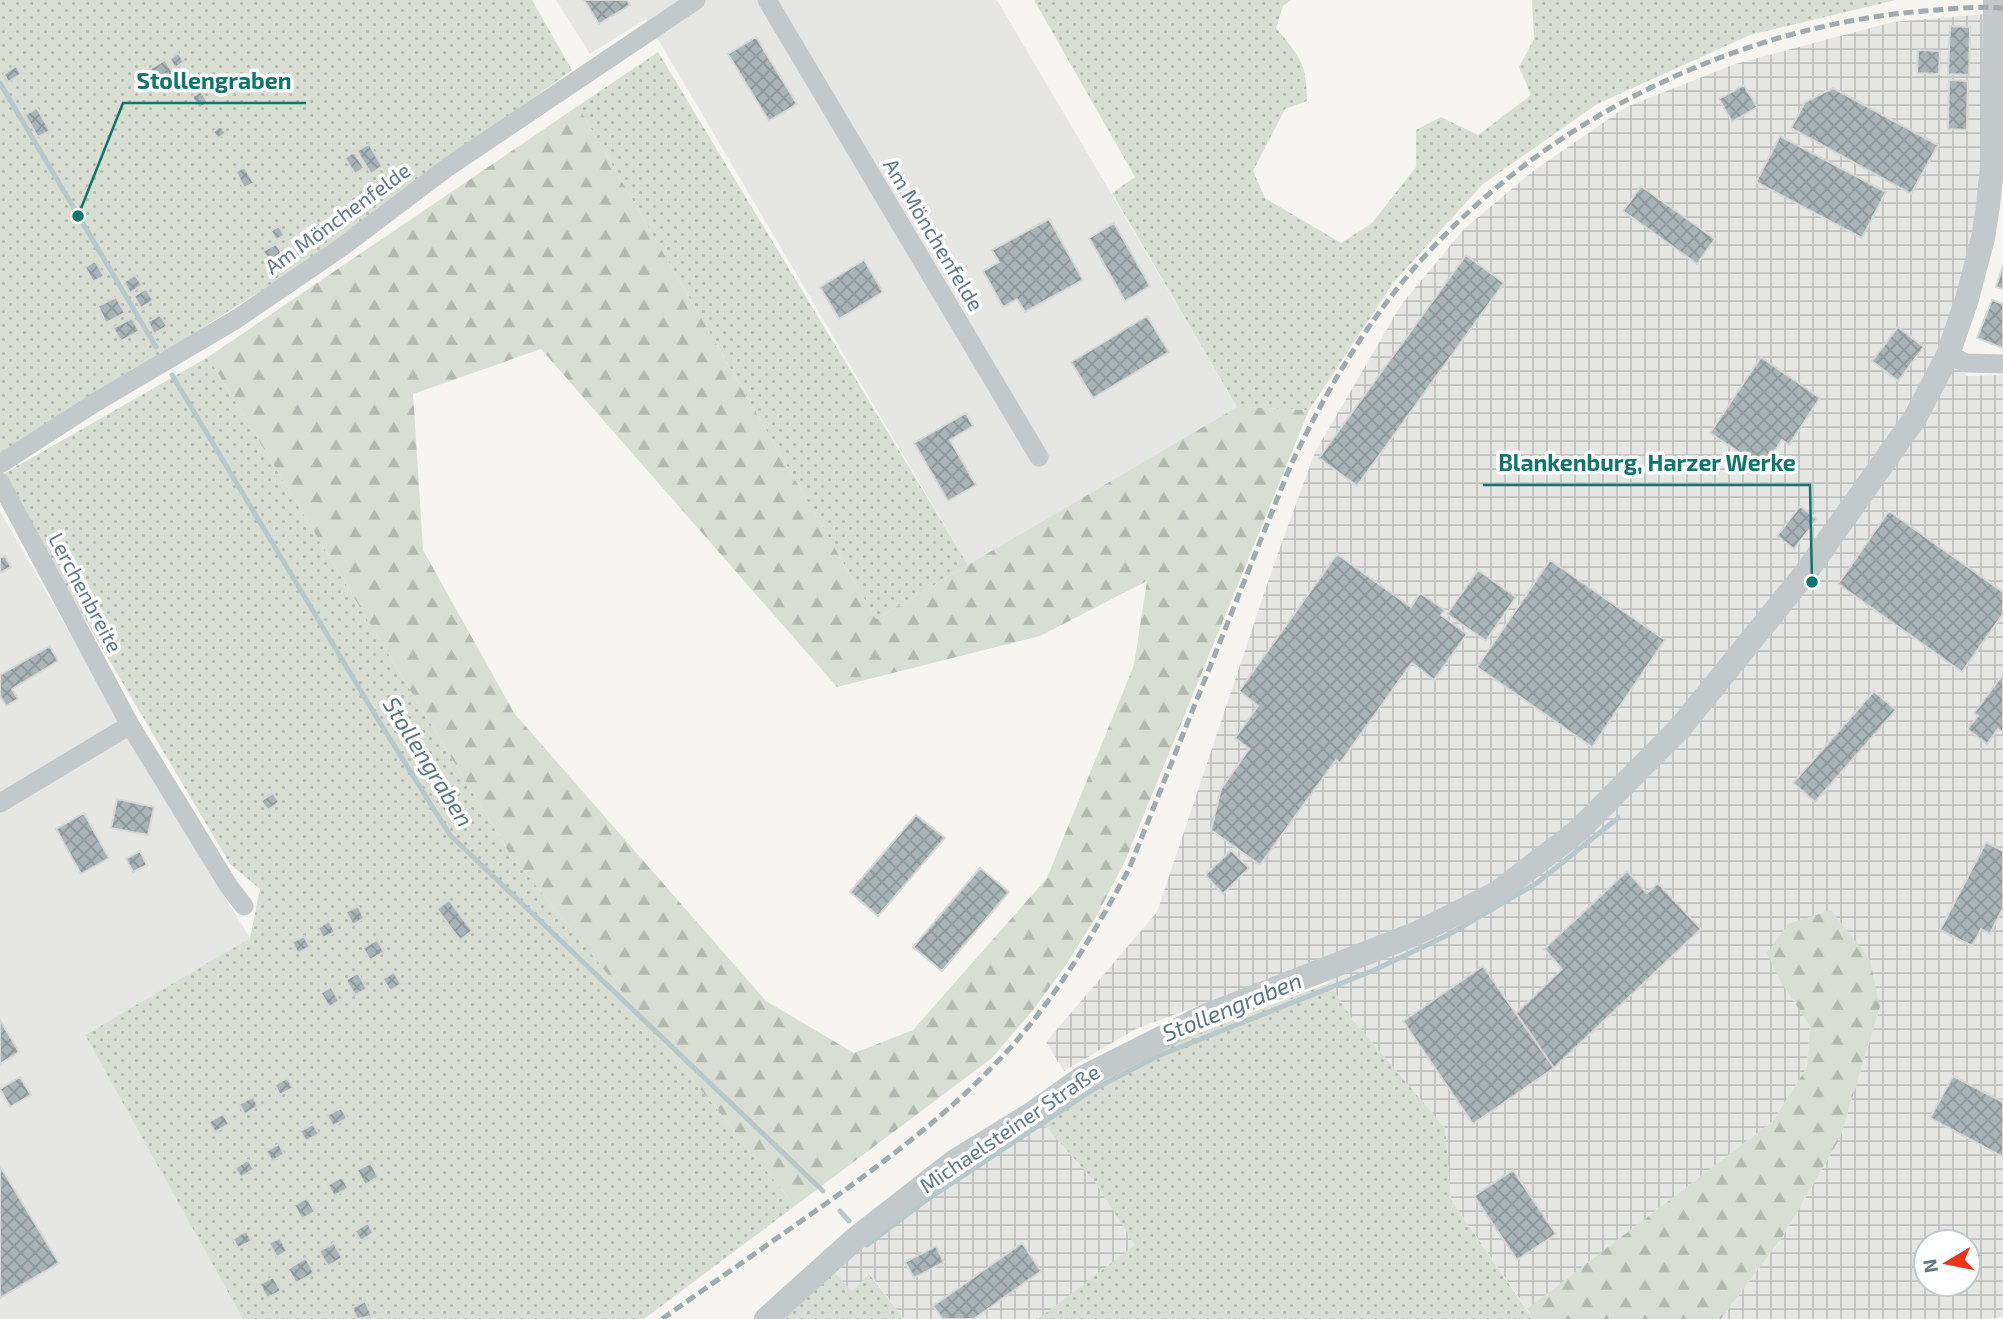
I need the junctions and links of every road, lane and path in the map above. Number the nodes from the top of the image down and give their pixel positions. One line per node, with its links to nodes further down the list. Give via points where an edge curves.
1 (696, 0): 7 (street, Am Mönchenfelde, via 459,159 235,320)
2 (767, 0): 6 (street, Am Mönchenfelde)
3 (1994, 0): 4 (street, Michaelsteiner Straße, via 1994,134 1988,206 1983,239)
4 (1948, 355): 5 (street, via 1966,363); 12 (street, Michaelsteiner Straße, via 1916,418 1804,575 1680,728 1579,830 1497,893 1415,934 1205,1016 1082,1078 955,1161 855,1238)
5 (2003, 364)
6 (1039, 457)
7 (0, 464)
8 (0, 482): 9 (street, Lerchenbreite)
9 (130, 724): 10 (street); 11 (street, Lerchenbreite)
10 (0, 803)
11 (244, 906)
12 (766, 1319)

